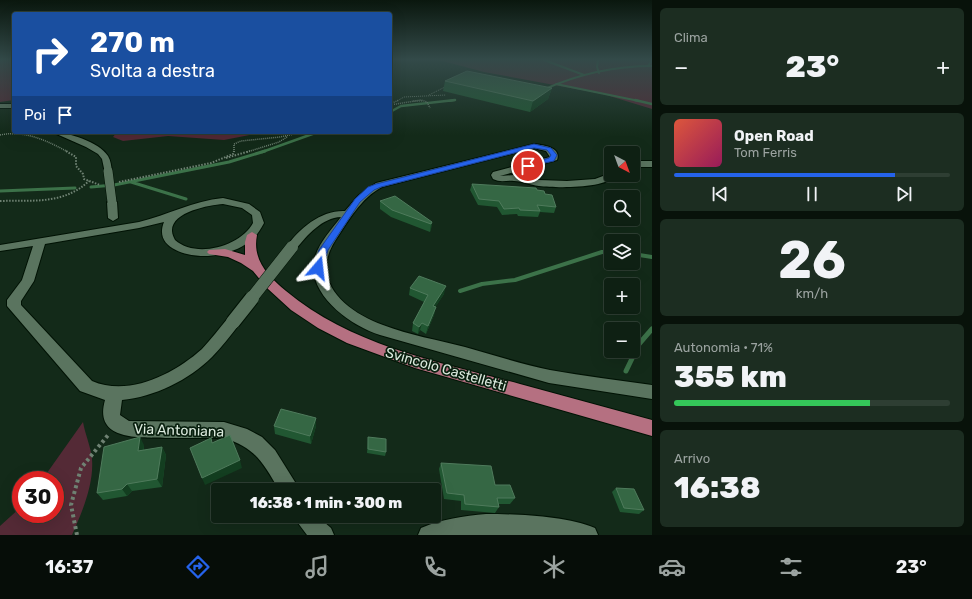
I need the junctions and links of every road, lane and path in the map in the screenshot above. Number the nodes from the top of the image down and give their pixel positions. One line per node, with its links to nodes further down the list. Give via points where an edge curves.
1 (445, 87): 2 (path)
2 (442, 88): 3 (path); 4 (path)
3 (448, 89)
4 (427, 95): 5 (path); 6 (path, via 404,96)
5 (446, 95)
6 (392, 104)
7 (392, 105): 10 (path, via 421,100 428,102)
8 (0, 106): 9 (street)
9 (12, 106)
10 (430, 108)
11 (12, 134): 15 (path)
12 (21, 134): 21 (path, via 69,152 76,157 76,166 84,179)
13 (60, 134): 27 (street, bridge, via 100,152 105,157)
14 (295, 134): 16 (path)
15 (0, 135)
16 (290, 135): 17 (path, via 279,142); 17 (path, via 241,141 234,144 236,148 233,154)
17 (222, 159): 22 (path)
18 (640, 164): 19 (street)
19 (652, 164)
20 (604, 178): 26 (street, via 558,184 509,178 502,180 496,177 496,174 554,158 551,150 534,146 379,185 361,197)
21 (89, 181): 23 (path); 24 (path, via 72,194 54,199)
22 (117, 182)
23 (103, 185)
24 (0, 201)
25 (185, 210): 28 (street, via 161,220); 29 (street, via 174,217); 30 (street, via 210,202 246,206 259,218 259,226)
26 (348, 214): 35 (street, via 324,250 318,268 327,291 348,313 365,324 397,336 549,376); 36 (street, bridge, via 336,214 312,225 203,356 164,381)
27 (113, 218)
28 (139, 225): 29 (street, via 152,225 162,228); 31 (street)
29 (167, 233): 33 (street, via 171,243 181,249)
30 (252, 236): 33 (street, via 230,249); 34 (main road, via 250,256)
31 (40, 241): 32 (street); 36 (street, via 28,281 14,300 14,306 86,386 104,394)
32 (0, 248)
33 (213, 252): 34 (main road, via 239,257)
34 (259, 271): 38 (main road, Svincolo Castelletti, via 275,290 295,307 338,333 392,354)
35 (652, 392)
36 (115, 395): 37 (street, Via Antoniana, via 110,410 111,418)
37 (118, 425): 39 (street, Via Antoniana, via 129,429 224,430 241,435 269,456); 41 (path, via 81,468 71,505)
38 (647, 427)
39 (286, 483)
40 (310, 523): 42 (street)
41 (77, 535)
42 (324, 535)
43 (428, 535): 44 (street, via 468,526 506,523)
44 (588, 535)

